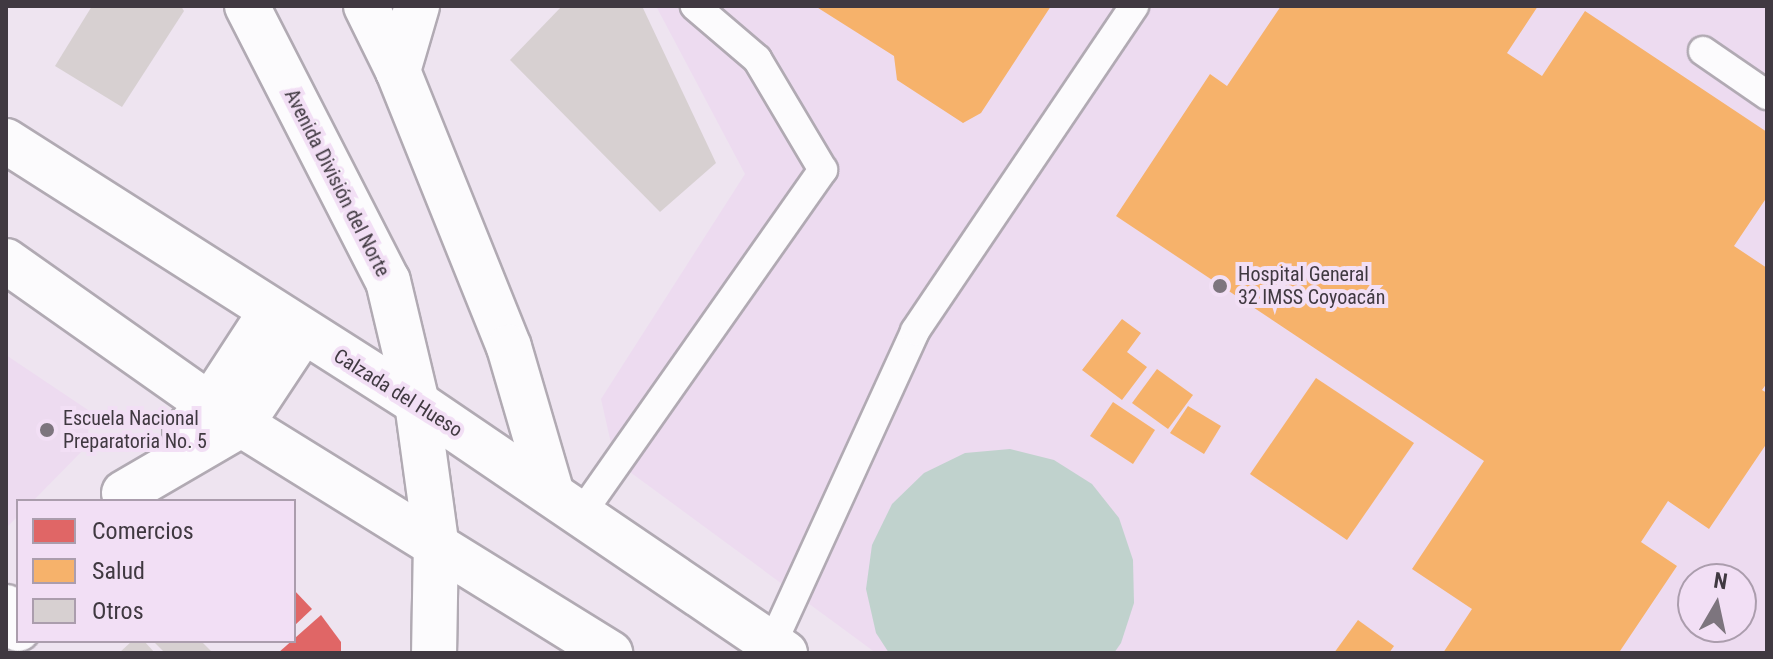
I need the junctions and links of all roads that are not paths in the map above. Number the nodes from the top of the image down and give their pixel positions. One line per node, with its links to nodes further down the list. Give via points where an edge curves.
1 (247, 6): 12 (main road, Avenida División del Norte, via 388,281)
2 (366, 6): 7 (main road)
3 (417, 6): 7 (main road)
4 (695, 6): 15 (lane, via 757,59 823,170)
5 (1134, 6): 19 (lane, via 915,331)
6 (1703, 51): 8 (lane)
7 (398, 71): 15 (main road)
8 (1767, 95)
9 (6, 141): 11 (main road, Calzada del Hueso)
10 (6, 261): 13 (main road)
11 (286, 323): 12 (main road, Calzada del Hueso); 13 (main road)
12 (417, 403): 15 (main road, Calzada del Hueso); 16 (main road, Avenida División del Norte)
13 (226, 415): 14 (main road); 16 (main road)
14 (120, 497)
15 (567, 504): 19 (main road, Calzada del Hueso)
16 (436, 541): 20 (main road, Avenida División del Norte); 21 (main road)
17 (6, 608): 18 (main road)
18 (16, 626)
19 (776, 650)
20 (434, 653)
21 (610, 653)

